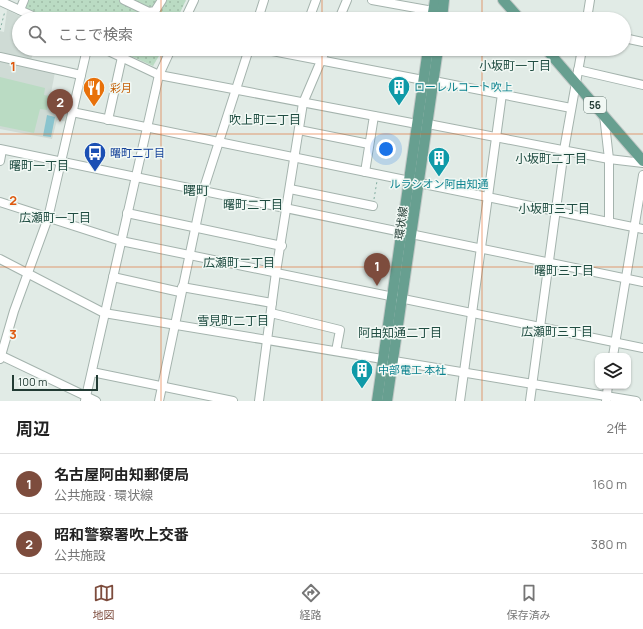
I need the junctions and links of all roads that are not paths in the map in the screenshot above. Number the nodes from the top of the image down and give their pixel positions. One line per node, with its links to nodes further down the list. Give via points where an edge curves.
1 (24, 0): 14 (street)
2 (124, 0): 3 (street, via 149,12 155,11)
3 (162, 0)
4 (194, 0): 16 (street)
5 (264, 0): 17 (street)
6 (316, 0): 18 (street)
7 (347, 0): 19 (street)
8 (372, 0): 20 (street)
9 (435, 0): 21 (main road)
10 (444, 0): 22 (main road)
11 (503, 0): 23 (main road)
12 (590, 0): 24 (street)
13 (3, 3): 14 (street)
14 (20, 10): 15 (street)
15 (24, 12)
16 (188, 12)
17 (260, 12)
18 (312, 12)
19 (342, 12)
20 (421, 12)
21 (433, 12)
22 (443, 12)
23 (514, 12)
24 (588, 12)
25 (631, 39): 26 (street)
26 (643, 42)
27 (85, 56): 41 (street)
28 (118, 56): 38 (street)
29 (168, 56): 42 (street)
30 (247, 56): 47 (street)
31 (308, 56): 39 (street)
32 (323, 56): 39 (street)
33 (427, 56): 43 (main road, 環状線)
34 (437, 56): 44 (main road, 環状線)
35 (552, 56): 45 (main road, 56)
36 (581, 56): 40 (street)
37 (0, 57): 41 (street)
38 (122, 58): 42 (street); 54 (street)
39 (321, 61): 43 (street); 49 (street)
40 (578, 70): 45 (street); 46 (street)
41 (81, 75): 51 (street)
42 (159, 75): 47 (street); 57 (street)
43 (423, 80): 55 (main road, 環状線)
44 (434, 81): 48 (street); 56 (main road, 環状線)
45 (575, 83): 50 (street); 52 (main road, 56)
46 (643, 85)
47 (235, 90): 49 (street); 60 (street)
48 (502, 94): 50 (street); 59 (street)
49 (303, 103): 53 (street); 58 (street)
50 (572, 108): 63 (street)
51 (72, 112): 54 (street); 67 (street)
52 (604, 115): 65 (street); 68 (main road, 56)
53 (374, 116): 55 (street); 61 (street)
54 (108, 120): 57 (street)
55 (417, 124): 72 (main road, 環状線)
56 (428, 124): 59 (street); 72 (main road, 環状線)
57 (148, 127): 60 (street); 71 (street)
58 (299, 130): 61 (street); 64 (street)
59 (496, 138): 63 (street); 75 (street)
60 (218, 142): 64 (street); 74 (street)
61 (370, 144): 69 (street)
62 (1, 150): 66 (street); 67 (street)
63 (564, 150): 65 (street); 79 (street)
64 (294, 157): 69 (street); 73 (street)
65 (609, 159): 68 (street); 82 (street)
66 (0, 161)
67 (61, 162): 71 (street); 81 (street)
68 (643, 162)
69 (365, 172): 72 (street)
70 (643, 175): 84 (street)
71 (135, 177): 74 (street); 80 (street)
72 (414, 182): 75 (street); 86 (main road, 環状線); 87 (main road, 環状線)
73 (290, 189): 77 (street); 78 (street)
74 (203, 191): 78 (street); 83 (street)
75 (488, 197): 79 (street); 90 (street)
76 (0, 202): 81 (street)
77 (373, 206)
78 (287, 209): 86 (street); 89 (street)
79 (556, 210): 82 (street); 93 (street)
80 (126, 213): 83 (street); 88 (street)
81 (48, 218): 88 (street); 95 (street)
82 (609, 222): 84 (street)
83 (195, 228): 89 (street); 91 (street)
84 (634, 228): 85 (street); 97 (street)
85 (643, 229)
86 (402, 231): 87 (street); 100 (main road, 環状線)
87 (412, 234): 90 (street); 100 (main road, 環状線)
88 (121, 241): 91 (street); 96 (street)
89 (282, 246): 94 (street)
90 (481, 248): 93 (street); 102 (street)
91 (189, 255): 94 (street); 99 (street)
92 (0, 259): 95 (street)
93 (549, 262): 97 (street); 106 (street)
94 (276, 272): 100 (street); 101 (street)
95 (29, 274): 103 (street); 112 (street)
96 (113, 278): 99 (street); 103 (street)
97 (626, 278): 98 (street); 108 (street)
98 (643, 282)
99 (181, 289): 101 (street); 105 (street)
100 (398, 297): 102 (street); 113 (main road, 環状線)
101 (272, 303): 104 (street)
102 (471, 312): 106 (street); 115 (street)
103 (104, 313): 105 (street); 114 (street)
104 (271, 313): 107 (street); 110 (street, via 340,330)
105 (174, 324): 107 (street); 117 (street)
106 (539, 326): 108 (street); 116 (street)
107 (268, 339): 110 (street); 124 (street)
108 (615, 343): 109 (street); 111 (street)
109 (643, 348)
110 (336, 351): 113 (street)
111 (613, 353)
112 (0, 356): 119 (street)
113 (388, 360): 115 (street); 125 (main road, 環状線); 126 (main road, 環状線)
114 (92, 372): 117 (street); 119 (street)
115 (464, 372): 116 (street); 127 (street)
116 (533, 384): 120 (street); 128 (street)
117 (162, 387): 122 (street); 123 (street)
118 (608, 389): 120 (street)
119 (86, 398): 121 (street)
120 (607, 399): 129 (street)
121 (96, 401)
122 (160, 401)
123 (233, 401)
124 (259, 401)
125 (377, 401)
126 (387, 401)
127 (460, 401)
128 (530, 401)
129 (636, 401)

